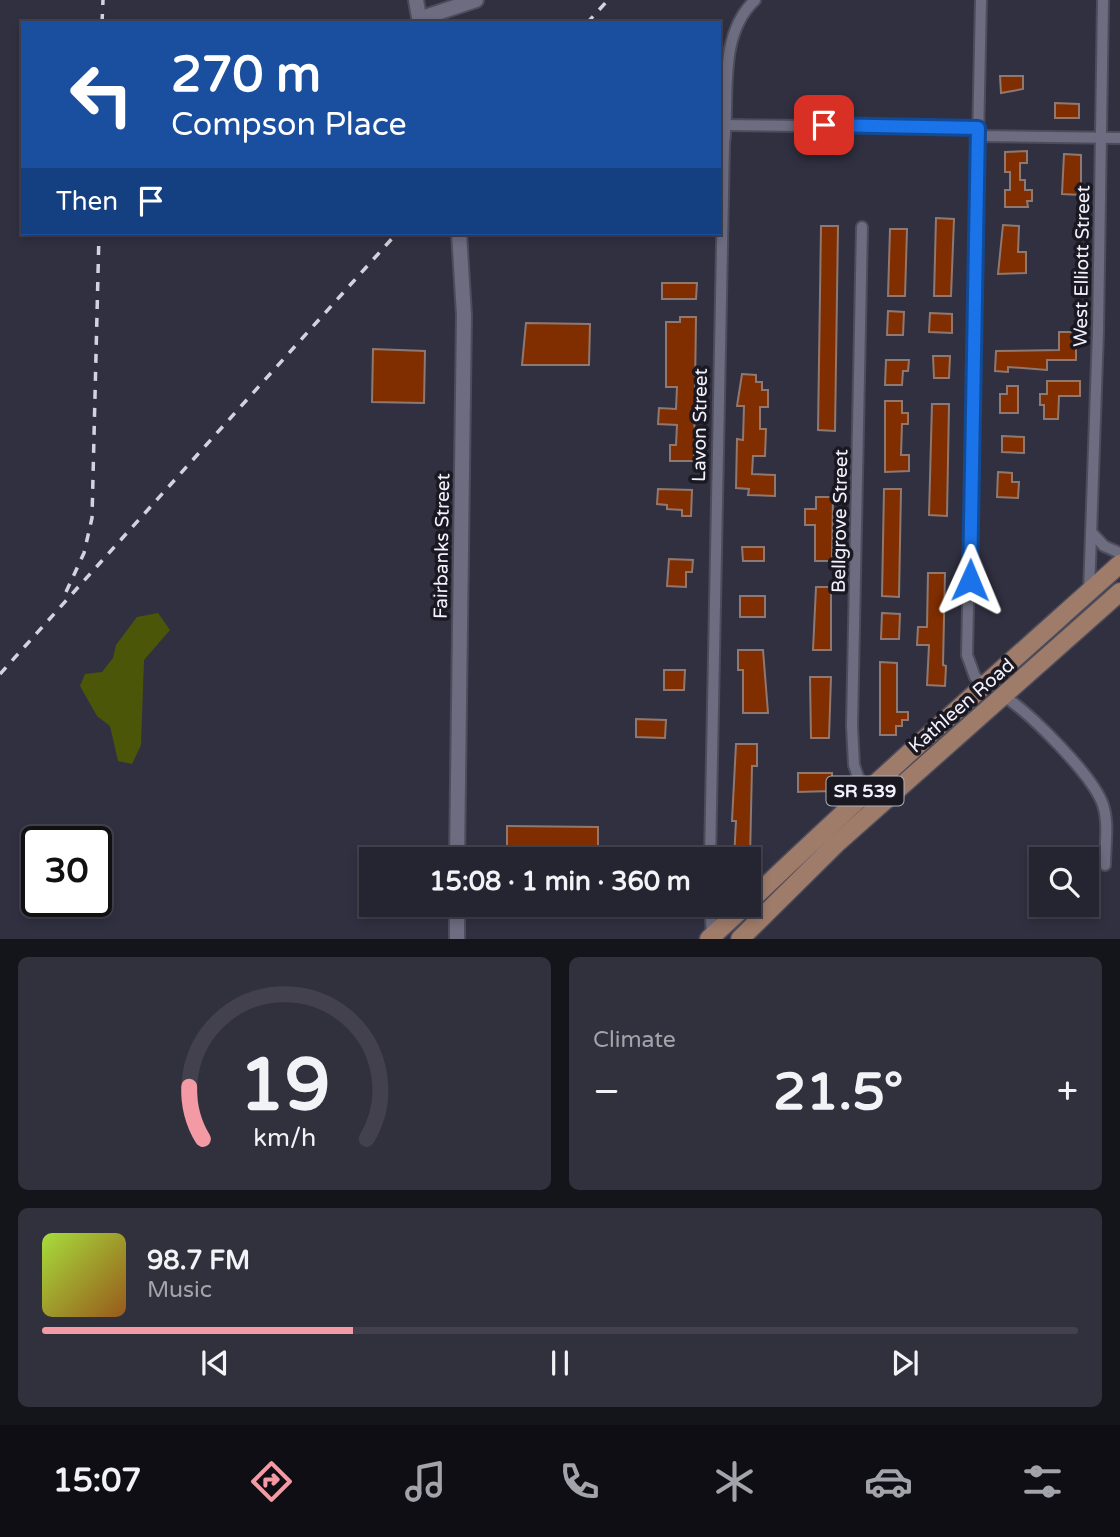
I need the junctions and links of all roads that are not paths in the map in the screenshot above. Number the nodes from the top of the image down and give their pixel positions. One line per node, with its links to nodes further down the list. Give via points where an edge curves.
1 (416, 0): 6 (street)
2 (476, 0): 6 (street)
3 (755, 0): 7 (street, Lavon Street, via 736,25 730,46)
4 (981, 0): 8 (street)
5 (1103, 0): 9 (street, West Elliott Street)
6 (420, 21)
7 (723, 125): 8 (street); 11 (street, Lavon Street)
8 (978, 132): 9 (street); 20 (street, via 967,655 975,677)
9 (1101, 138): 10 (street); 15 (street, West Elliott Street)
10 (1120, 138)
11 (721, 213)
12 (862, 227): 22 (street, Bellgrove Street, via 852,726 854,765)
13 (459, 235): 24 (street, Fairbanks Street, via 464,315)
14 (720, 235): 25 (street, Lavon Street)
15 (1092, 533): 16 (street, via 1104,546); 19 (street, West Elliott Street)
16 (1120, 553)
17 (1120, 564): 19 (main road, Kathleen Road / SR 539)
18 (1120, 592): 21 (main road, Kathleen Road / SR 539)
19 (1089, 593): 20 (main road, Kathleen Road / SR 539)
20 (985, 684): 21 (street); 22 (main road, Kathleen Road / SR 539)
21 (1002, 695): 23 (main road, Kathleen Road / SR 539); 26 (street, via 1047,733 1097,792 1106,822)
22 (863, 793): 23 (street, Bellgrove Street); 27 (main road, Kathleen Road / SR 539)
23 (873, 812): 33 (main road, Kathleen Road / SR 539)
24 (457, 847)
25 (710, 847)
26 (1105, 865)
27 (761, 890)
28 (457, 917): 32 (street)
29 (710, 917): 31 (street)
30 (732, 917): 31 (main road, Kathleen Road / SR 539)
31 (710, 937)
32 (457, 939)
33 (740, 939)

